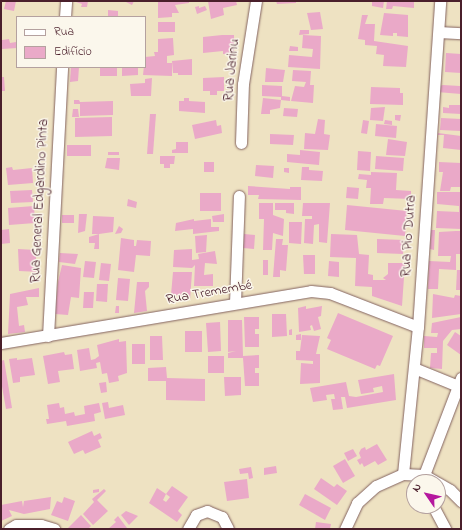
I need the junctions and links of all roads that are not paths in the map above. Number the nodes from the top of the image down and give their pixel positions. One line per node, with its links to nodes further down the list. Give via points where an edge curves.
1 (66, 1): 4 (street)
2 (256, 1): 8 (street, Rua Jarinu, via 243,84)
3 (440, 1): 5 (street, Rua Pio Dutra)
4 (65, 16)
5 (439, 32): 6 (street); 11 (street, Rua Pio Dutra)
6 (461, 33)
7 (62, 68): 12 (street, Rua General Edgardino Pinta)
8 (241, 143)
9 (239, 196): 10 (street)
10 (235, 304): 11 (street, Rua Tremembé, via 311,291 330,293); 12 (street, Rua Tremembé)
11 (418, 327): 14 (street, Rua Pio Dutra)
12 (48, 336): 13 (street, Rua Tremembé)
13 (1, 343)
14 (414, 368): 15 (street); 16 (street, Rua Pio Dutra)
15 (459, 382): 17 (street)
16 (403, 474): 18 (street); 27 (street, via 376,486 357,503)
17 (426, 474)
18 (406, 475)
19 (446, 488): 20 (street)
20 (461, 501)
21 (437, 514): 28 (street)
22 (40, 527): 23 (street, via 16,526); 24 (street)
23 (9, 529)
24 (54, 529)
25 (188, 529): 26 (street, via 196,515 207,511 222,517)
26 (228, 529)
27 (345, 529)
28 (445, 529)

